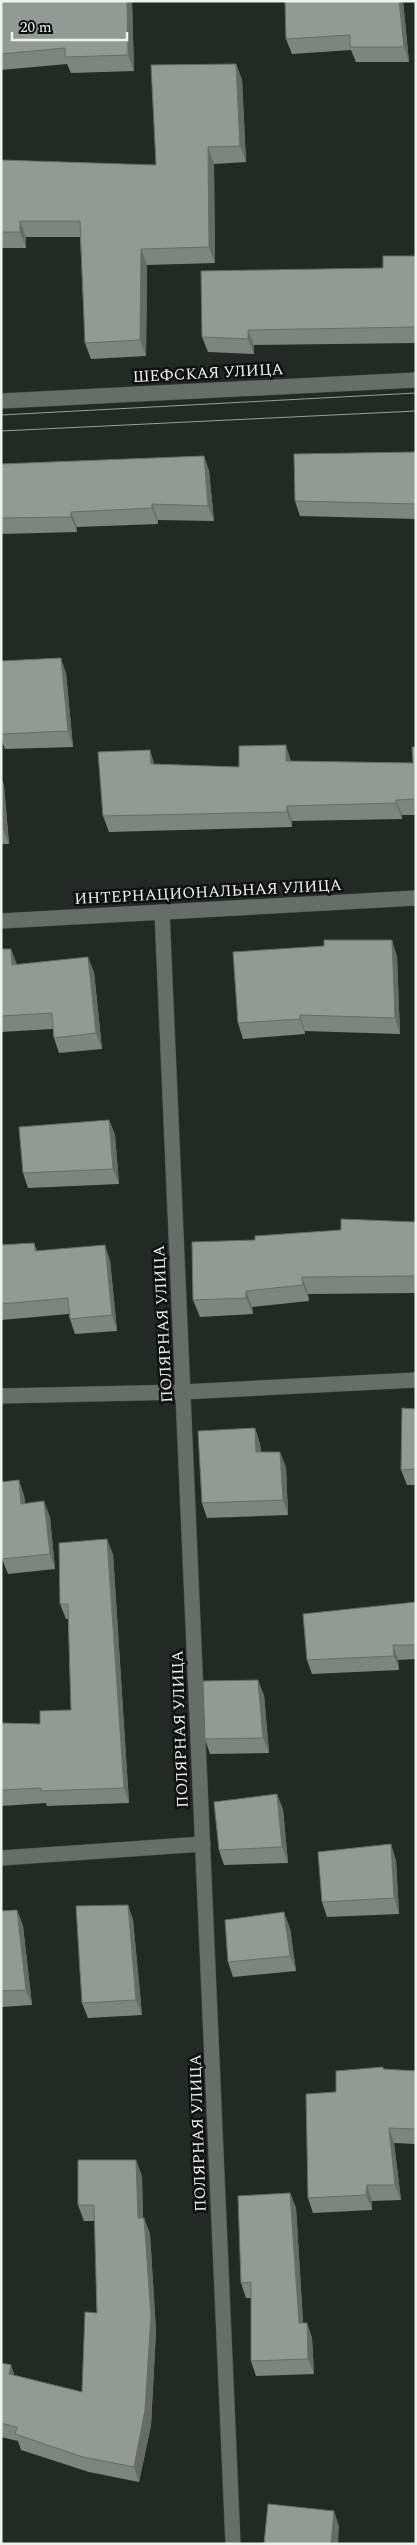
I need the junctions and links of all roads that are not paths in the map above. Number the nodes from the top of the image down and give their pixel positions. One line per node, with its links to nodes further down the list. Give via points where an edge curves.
1 (416, 380): 2 (street, ШЕФСКАЯ УЛИЦА)
2 (1, 401)
3 (416, 898): 4 (street, ИНТЕРНАЦИОНАЛЬНАЯ УЛИЦА)
4 (162, 912): 5 (street, ИНТЕРНАЦИОНАЛЬНАЯ УЛИЦА); 7 (street, ПОЛЯРНАЯ УЛИЦА)
5 (1, 921)
6 (416, 1380): 7 (street)
7 (183, 1392): 8 (street); 9 (street, ПОЛЯРНАЯ УЛИЦА)
8 (1, 1396)
9 (203, 1844): 10 (street); 11 (street, ПОЛЯРНАЯ УЛИЦА)
10 (1, 1858)
11 (233, 2544)

